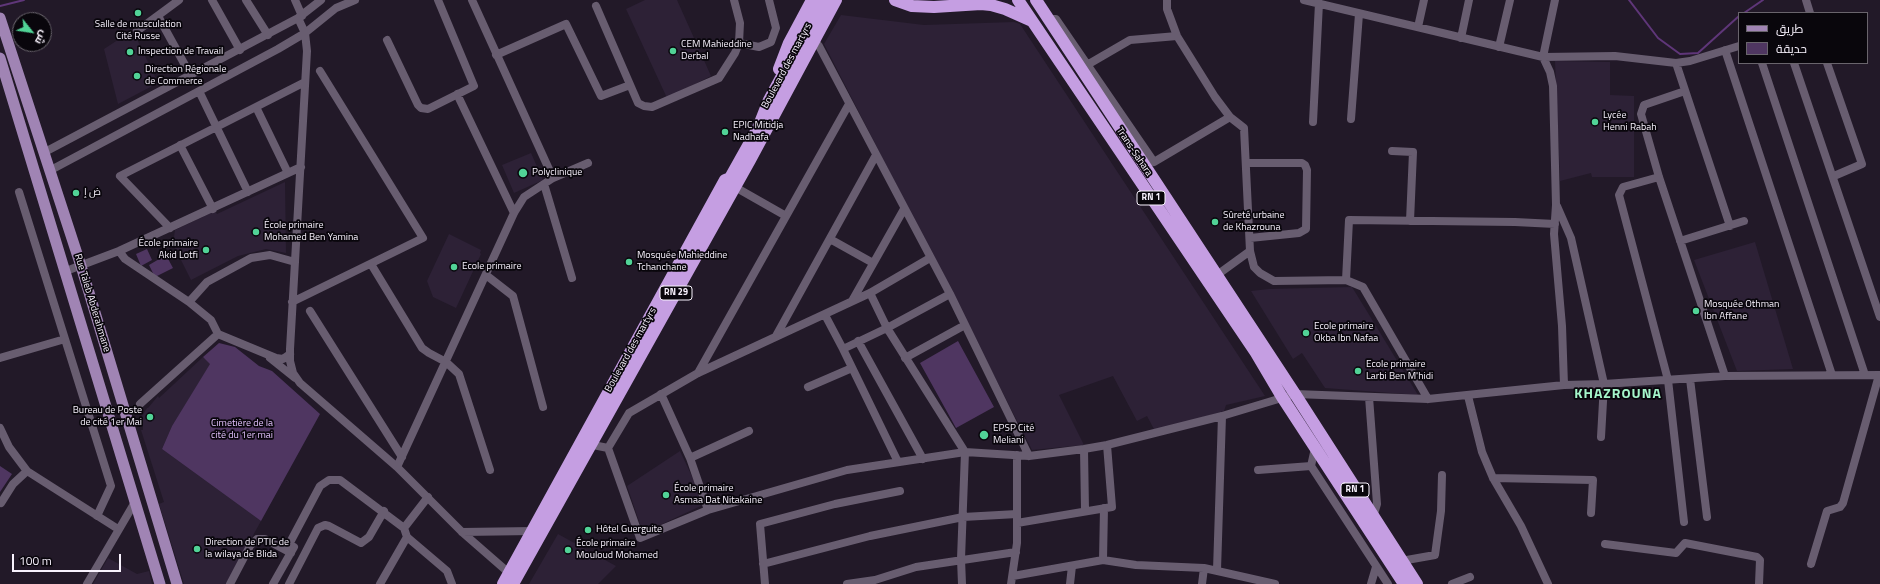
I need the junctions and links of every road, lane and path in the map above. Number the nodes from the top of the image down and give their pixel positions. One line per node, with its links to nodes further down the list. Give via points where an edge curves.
1 (179, 0): 28 (street)
2 (212, 0): 44 (street)
3 (246, 0): 36 (street)
4 (295, 0): 30 (street)
5 (321, 0): 30 (street)
6 (355, 0): 35 (street, via 336,8)
7 (438, 0): 62 (street, via 474,86)
8 (472, 0): 46 (street)
9 (734, 0): 41 (street, via 740,23)
10 (769, 0): 41 (street, via 776,28 772,42 759,47)
11 (812, 0): 63 (highway, via 789,43)
12 (823, 0): 63 (highway, Boulevard des martyrs / RN 29)
13 (836, 0): 40 (highway, Boulevard des martyrs / RN 29)
14 (895, 0): 32 (highway, via 912,6 990,5)
15 (1018, 0): 32 (highway, Trans-Sahara / RN 1)
16 (1037, 0): 29 (highway)
17 (1167, 0): 37 (street, via 1167,9)
18 (1306, 0): 24 (street)
19 (1424, 0): 33 (street)
20 (1469, 0): 38 (street)
21 (1510, 0): 42 (street)
22 (1555, 0): 47 (street)
23 (1806, 0): 26 (street)
24 (1319, 3): 27 (street); 68 (street)
25 (596, 6): 58 (street)
26 (1810, 12)
27 (1359, 14): 33 (street); 67 (street)
28 (158, 16): 34 (street); 56 (street)
29 (1048, 16): 53 (street, via 1056,19); 108 (highway, RN 1)
30 (300, 17): 35 (street); 36 (street)
31 (1, 21): 72 (main road, Rue Taleb Abderahmane)
32 (1032, 21): 147 (highway, Trans-Sahara / RN 1, via 1256,353)
33 (1418, 28): 38 (street)
34 (137, 32)
35 (305, 33): 57 (street); 60 (street)
36 (268, 35): 44 (street)
37 (1177, 36): 53 (street, via 1130,40); 66 (street)
38 (1461, 38): 42 (street)
39 (387, 40): 62 (street, via 418,106 428,109)
40 (814, 40): 64 (street); 83 (highway, Boulevard des martyrs / RN 29)
41 (739, 43): 58 (street, via 719,78 652,107 638,103)
42 (1499, 46): 47 (street)
43 (1738, 46): 45 (street)
44 (240, 50): 56 (street)
45 (1725, 50): 49 (street); 133 (street)
46 (496, 54): 58 (street, via 566,24 601,96); 81 (street)
47 (1543, 57): 49 (street, via 1615,56); 86 (street, via 1553,86)
48 (0, 58): 55 (main road, Rue Taleb Abderahmane)
49 (1676, 63): 61 (street)
50 (1762, 64): 134 (street)
51 (1794, 64): 79 (street)
52 (1827, 64): 79 (street, via 1862,164)
53 (1087, 65): 66 (street, via 1154,162)
54 (320, 71): 104 (street, via 423,238)
55 (2, 74): 59 (main road, Rue Taleb Abderahmane)
56 (191, 76): 72 (street)
57 (305, 82): 65 (street); 76 (street)
58 (630, 85)
59 (5, 90): 106 (main road, Rue Taleb Abderahmane)
60 (199, 91): 69 (street); 77 (street)
61 (1685, 91): 80 (street, via 1644,105 1642,109 1641,114); 94 (street)
62 (457, 94): 89 (street)
63 (770, 100): 155 (highway, Boulevard des martyrs / RN 29, via 758,128 730,178 726,180)
64 (849, 104): 73 (street); 90 (street)
65 (256, 107): 69 (street); 78 (street)
66 (1230, 117): 75 (street, via 1244,128)
67 (1351, 119)
68 (1313, 122)
69 (216, 127): 70 (street); 85 (street)
70 (180, 145): 87 (street); 95 (street, via 120,176)
71 (1392, 151): 92 (street, via 1413,152)
72 (43, 153): 77 (main road, Rue Taleb Abderahmane)
73 (876, 155): 88 (street); 97 (street)
74 (588, 163): 81 (street)
75 (1246, 163): 96 (street); 96 (street, via 1302,163 1307,170 1306,229 1299,233)
76 (301, 167): 78 (street); 102 (street)
77 (49, 171): 105 (main road, Rue Taleb Abderahmane)
78 (288, 173): 85 (street)
79 (1834, 176): 118 (street)
80 (1659, 177): 98 (street); 138 (street, via 1623,187 1619,195)
81 (554, 178): 82 (street)
82 (544, 184): 89 (street, via 524,198); 109 (street)
83 (735, 187): 90 (street); 155 (highway, Boulevard des martyrs / RN 29)
84 (19, 192): 123 (street)
85 (248, 192): 87 (street)
86 (1556, 206): 93 (street); 140 (street, via 1571,238)
87 (213, 208): 95 (street)
88 (904, 209): 101 (street); 103 (street)
89 (514, 213): 107 (street)
90 (786, 216): 132 (street)
91 (1744, 221): 94 (street)
92 (1410, 222): 93 (street); 110 (street, via 1349,220)
93 (1555, 224): 141 (street)
94 (1730, 226): 98 (street)
95 (170, 228): 99 (street)
96 (1250, 238): 100 (street)
97 (830, 239): 103 (street); 122 (street)
98 (1680, 241): 136 (street)
99 (119, 251): 105 (street); 114 (street, via 126,259)
100 (1250, 251): 108 (street); 110 (street, via 1254,267 1274,281)
101 (930, 258): 111 (street); 112 (street)
102 (295, 262): 114 (street, via 270,255 251,258 207,282); 115 (street)
103 (873, 263): 113 (street)
104 (371, 264): 115 (street); 130 (street, via 422,348)
105 (81, 266): 106 (street); 213 (main road, Rue Taleb Abderahmane)
106 (66, 271): 176 (main road, Rue Taleb Abderahmane)
107 (486, 275): 130 (street); 150 (street, via 513,296)
108 (1217, 275): 144 (highway, RN 1)
109 (572, 278)
110 (1346, 280): 148 (street, via 1363,286)
111 (870, 292): 113 (street); 120 (street)
112 (950, 294): 119 (street); 120 (street)
113 (852, 301): 117 (street)
114 (189, 302): 121 (street, via 211,320)
115 (292, 302): 127 (street)
116 (310, 311): 163 (street)
117 (825, 315): 122 (street); 125 (street)
118 (1880, 317)
119 (965, 325): 129 (street); 162 (street)
120 (887, 328): 124 (street); 129 (street)
121 (218, 334): 126 (street); 149 (street)
122 (776, 336): 132 (street)
123 (65, 339): 128 (street); 184 (street, via 111,486)
124 (858, 341): 125 (street); 165 (street)
125 (843, 349): 131 (street)
126 (263, 354): 127 (street, via 283,359); 139 (street)
127 (290, 354): 139 (street, via 294,373)
128 (0, 358)
129 (906, 358): 160 (street)
130 (446, 362): 163 (street); 169 (street, via 459,374)
131 (852, 368): 142 (street); 166 (street)
132 (698, 373): 143 (street)
133 (1832, 375): 134 (street); 136 (street)
134 (1865, 375): 135 (street)
135 (1879, 375): 203 (street, via 1843,503 1840,507 1826,511)
136 (1725, 376): 137 (street)
137 (1690, 379): 138 (street); 187 (street)
138 (1668, 380): 140 (street); 188 (street)
139 (300, 383): 168 (street)
140 (1604, 384): 141 (street); 154 (street)
141 (1564, 385): 146 (street)
142 (808, 387)
143 (661, 394): 157 (street, via 629,413); 164 (street)
144 (1295, 394): 145 (street); 147 (street); 186 (highway, RN 1)
145 (1368, 396): 148 (street); 186 (street, via 1377,504)
146 (1468, 396): 148 (street); 173 (street, via 1482,452)
147 (1282, 397): 151 (street); 158 (highway, RN 1)
148 (1428, 400)
149 (140, 404)
150 (543, 407)
151 (1222, 416): 156 (street); 207 (street)
152 (0, 428): 171 (street, via 8,447)
153 (749, 431): 164 (street)
154 (1601, 437)
155 (587, 444): 157 (street); 192 (highway, Boulevard des martyrs / RN 29); 209 (highway, Boulevard des martyrs / RN 29)
156 (1107, 445): 159 (street); 178 (street, via 1112,507)
157 (608, 448): 179 (street, via 640,538)
158 (1315, 448): 167 (street); 228 (highway, RN 1)
159 (1084, 449): 162 (street); 180 (street)
160 (965, 452): 161 (street); 165 (street); 185 (street)
161 (1017, 455): 162 (street); 183 (street)
162 (1029, 456)
163 (402, 457): 168 (street)
164 (690, 458): 179 (street)
165 (923, 459): 166 (street)
166 (898, 462): 179 (street, via 847,470)
167 (1311, 466): 170 (street); 205 (street)
168 (397, 467): 175 (street)
169 (490, 470)
170 (1258, 470)
171 (27, 472): 177 (street, via 13,484); 184 (street)
172 (1442, 474): 201 (street, via 1442,511 1435,555)
173 (1493, 478): 182 (street, via 1593,480); 231 (street, via 1521,526)
174 (900, 491): 202 (street, via 835,504 760,524)
175 (428, 497): 190 (street); 193 (street)
176 (135, 502): 191 (street); 212 (main road, Rue Taleb Abderahmane)
177 (1, 503)
178 (1104, 508): 180 (street); 200 (street)
179 (708, 510)
180 (1085, 510): 189 (street)
181 (384, 511): 190 (street); 196 (street, via 343,481 330,480 320,486); 198 (street, via 366,541 357,542 325,525 318,528)
182 (1591, 513)
183 (1017, 514): 185 (street); 189 (street)
184 (97, 516): 191 (street)
185 (963, 517): 199 (street); 202 (street, via 870,536)
186 (1373, 517): 201 (highway, RN 1)
187 (1707, 517)
188 (1684, 522)
189 (1017, 523): 197 (street)
190 (404, 528): 194 (street)
191 (118, 529): 211 (street)
192 (533, 531): 193 (street); 209 (highway, Boulevard des martyrs / RN 29)
193 (462, 532): 209 (street)
194 (407, 537): 217 (street); 218 (street, via 447,571)
195 (1604, 544): 232 (street, via 1676,553 1685,543 1757,557 1760,560)
196 (290, 549): 198 (street); 214 (street, via 265,539 257,539 250,546); 215 (street)
197 (1016, 552): 199 (street); 210 (street)
198 (305, 554): 216 (street)
199 (961, 559): 221 (street, via 916,567 875,580); 222 (street)
200 (1103, 560): 204 (street); 206 (street, via 1136,565)
201 (1401, 561): 229 (highway, RN 1)
202 (763, 564): 220 (street)
203 (1810, 564)
204 (1072, 566): 210 (street); 223 (street)
205 (1376, 567): 226 (street); 227 (street)
206 (1204, 568): 207 (street); 224 (street)
207 (1217, 570): 225 (street)
208 (1470, 577): 230 (street)
209 (511, 578): 219 (highway, Boulevard des martyrs / RN 29)
210 (1012, 580)
211 (87, 584)
212 (160, 584)
213 (177, 584)
214 (230, 584)
215 (273, 584)
216 (289, 584)
217 (380, 584)
218 (452, 584)
219 (503, 584)
220 (765, 584)
221 (847, 584)
222 (962, 584)
223 (1070, 584)
224 (1202, 584)
225 (1275, 584)
226 (1371, 584)
227 (1388, 584)
228 (1404, 584)
229 (1417, 584)
230 (1452, 584)
231 (1548, 584)
232 (1759, 584)

